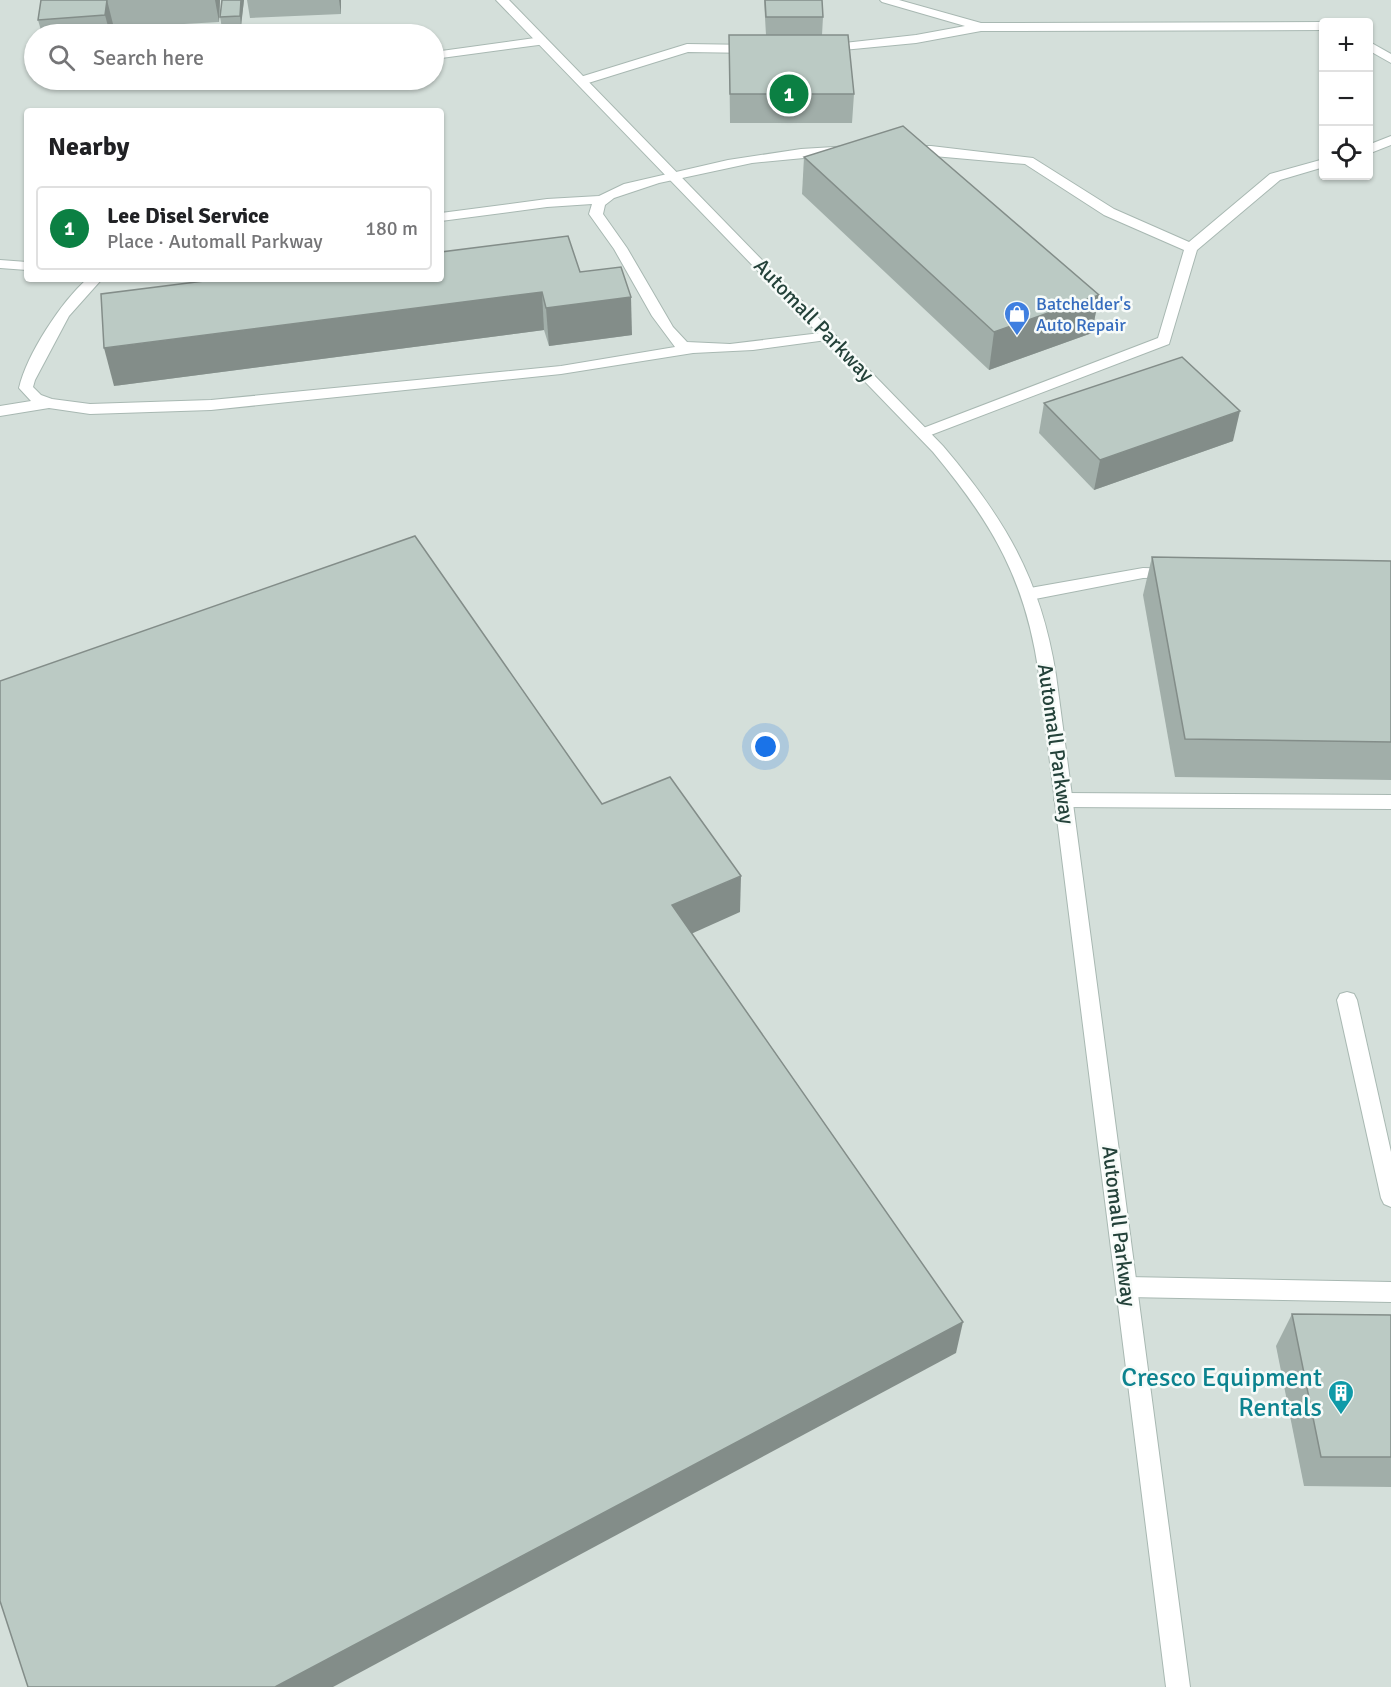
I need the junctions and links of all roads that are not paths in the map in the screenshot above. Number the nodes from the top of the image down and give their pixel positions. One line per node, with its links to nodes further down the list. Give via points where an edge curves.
1 (502, 0): 5 (street, Automall Parkway)
2 (886, 0): 4 (street)
3 (1319, 26): 4 (street)
4 (981, 27): 8 (street, via 916,39)
5 (542, 41): 9 (street); 11 (street, Automall Parkway)
6 (1373, 47): 10 (street)
7 (767, 49): 11 (street, via 687,48)
8 (812, 50)
9 (444, 55)
10 (1391, 59)
11 (581, 81): 17 (street, Automall Parkway)
12 (1391, 140): 13 (street)
13 (1373, 148)
14 (862, 150): 17 (street, via 815,150 759,157)
15 (897, 150): 20 (street, via 1028,161 1108,212)
16 (1319, 164): 20 (street, via 1275,177)
17 (673, 176): 18 (street, via 626,188); 24 (street, Automall Parkway)
18 (602, 200): 19 (street); 25 (street, via 596,214 670,333 683,346)
19 (444, 217)
20 (1191, 248): 28 (street, via 1164,341)
21 (0, 264): 22 (street)
22 (24, 266)
23 (92, 282): 26 (street, via 66,307 28,378 26,388)
24 (829, 336): 25 (street); 28 (street, Automall Parkway)
25 (696, 348): 26 (street, via 561,370 212,405 90,410)
26 (49, 403): 27 (street)
27 (0, 411)
28 (923, 433): 30 (street, Automall Parkway, via 982,503)
29 (1190, 573): 30 (street, via 1143,573)
30 (1030, 594): 31 (street, Automall Parkway, via 1047,674)
31 (1063, 800): 32 (street); 35 (street, Automall Parkway)
32 (1391, 802)
33 (1347, 1000): 34 (street)
34 (1391, 1198)
35 (1127, 1287): 36 (street); 37 (street, Automall Parkway)
36 (1391, 1292)
37 (1178, 1687)

